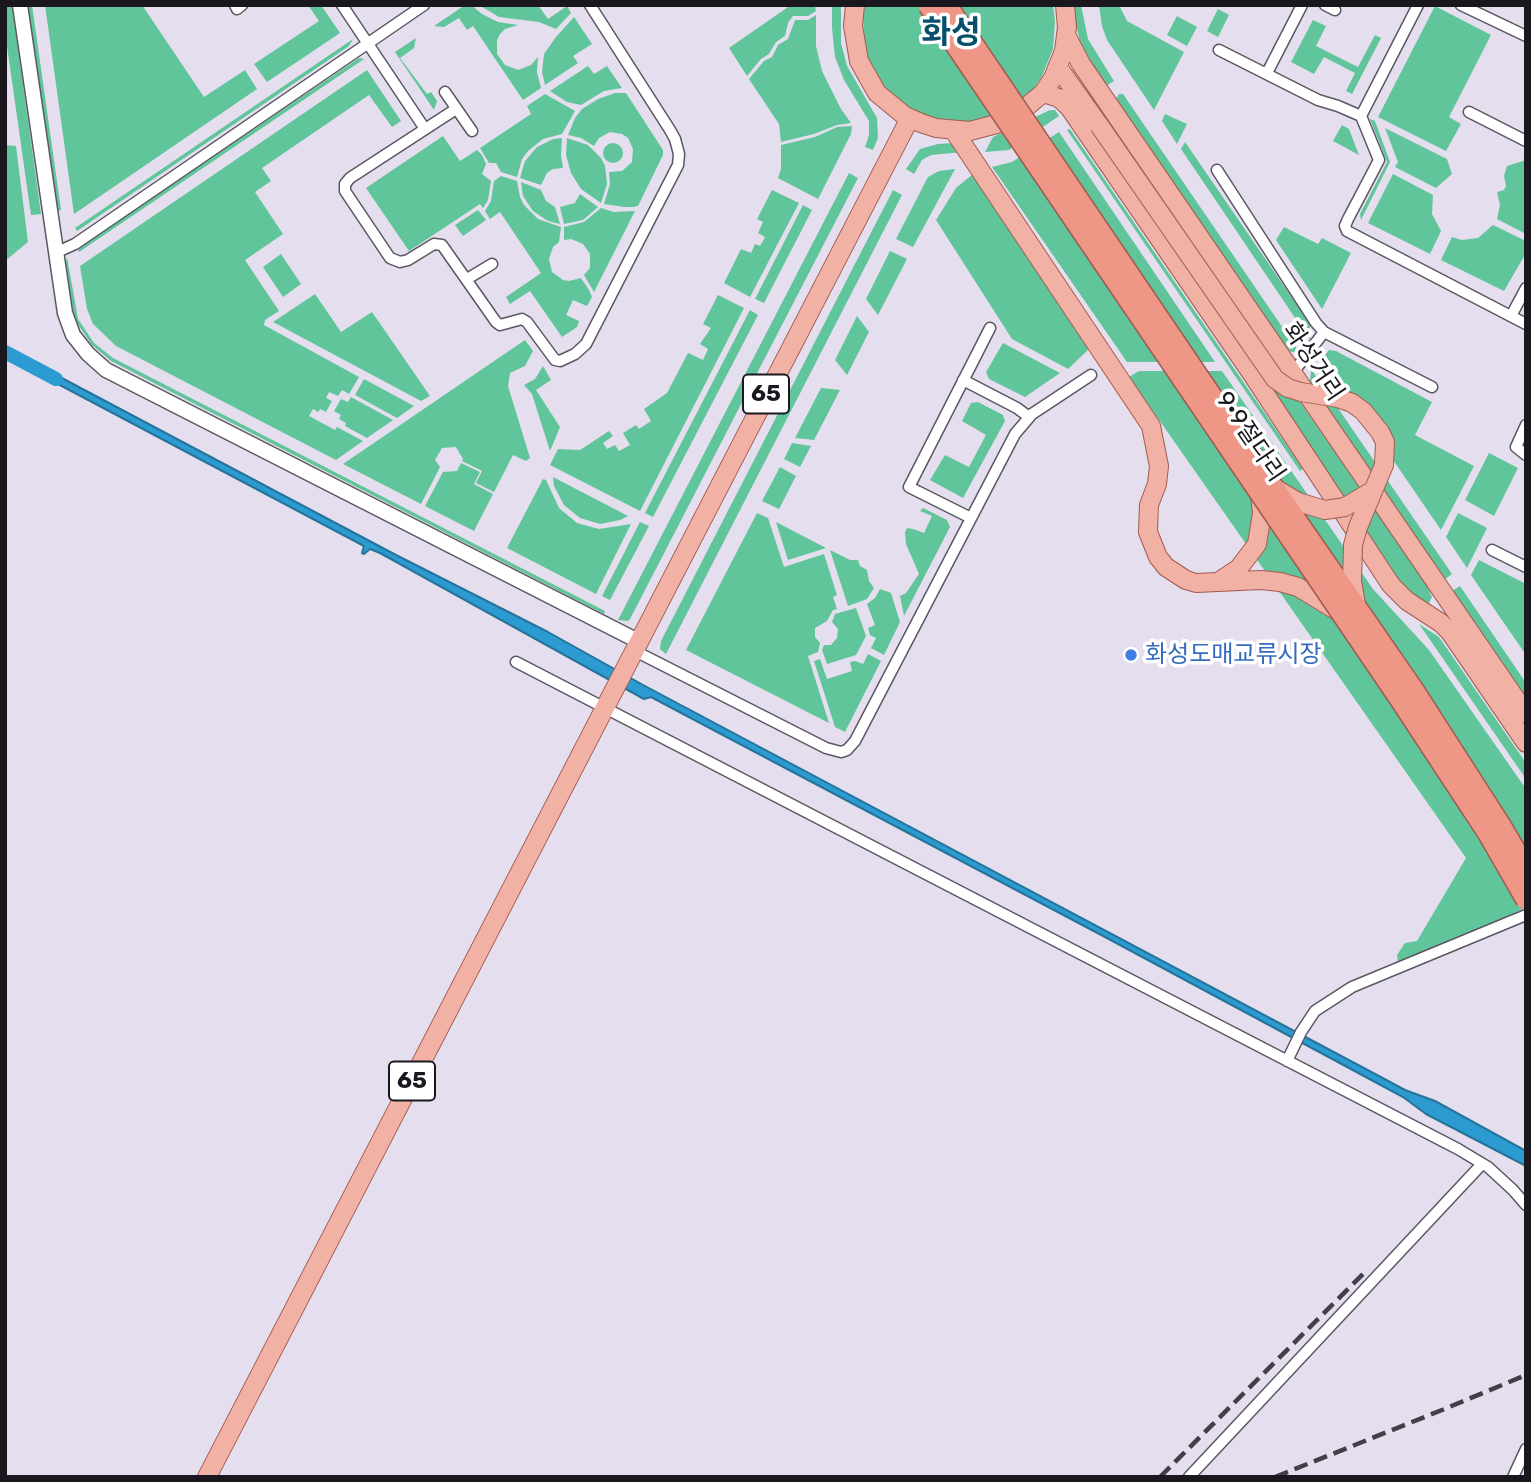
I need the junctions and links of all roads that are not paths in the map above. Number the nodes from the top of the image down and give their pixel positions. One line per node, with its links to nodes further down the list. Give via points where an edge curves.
1 (20, 5): 31 (street)
2 (235, 5): 3 (street, via 237,9)
3 (242, 5)
4 (342, 5): 16 (street)
5 (425, 5): 16 (street)
6 (590, 5): 33 (street, via 675,139 678,165 586,344 575,354 555,360 522,319 500,325)
7 (855, 5): 25 (main road, via 859,61 877,93)
8 (928, 5): 47 (highway, 9·9절다리, bridge)
9 (947, 5): 47 (highway, 9·9절다리, bridge)
10 (1065, 5): 14 (main road)
11 (1418, 5): 24 (street)
12 (1461, 5): 15 (street)
13 (1299, 6): 19 (street)
14 (1066, 36): 18 (main road); 40 (main road, 화성거리)
15 (1526, 36)
16 (368, 44): 26 (street); 31 (street, via 75,244)
17 (1219, 50): 19 (street)
18 (1058, 66): 21 (main road); 46 (main road, bridge, via 1275,379 1288,388 1352,403 1374,421 1385,442 1386,456)
19 (1267, 73): 24 (street)
20 (444, 92): 22 (street)
21 (1043, 93): 28 (main road, via 1004,122); 57 (main road, via 1069,107 1391,585 1450,632)
22 (456, 109): 26 (street); 27 (street)
23 (1469, 112): 29 (street)
24 (1361, 116): 35 (street, via 1379,160 1348,219 1347,231)
25 (910, 118): 28 (main road); 53 (main road, 65)
26 (425, 129): 33 (street, via 350,178 345,191 390,258 408,260 442,244)
27 (472, 131)
28 (954, 131): 51 (main road, via 1151,426 1159,466 1147,525 1158,557 1186,580)
29 (1526, 141)
30 (1217, 170): 38 (street)
31 (55, 253): 53 (street, via 73,335 106,370)
32 (492, 264): 33 (street)
33 (467, 279)
34 (1526, 288): 35 (street)
35 (1511, 316): 36 (street)
36 (1526, 324)
37 (990, 328): 41 (street)
38 (1324, 332): 40 (street); 42 (street)
39 (1091, 374): 43 (street)
40 (1292, 374): 56 (main road, 화성거리)
41 (963, 380): 43 (street); 48 (street, via 909,487)
42 (1432, 387)
43 (1029, 417): 48 (street, via 1015,434)
44 (1526, 425): 45 (street, via 1516,447)
45 (1526, 454)
46 (1377, 486): 47 (main road, bridge, via 1355,503 1325,510); 52 (main road, bridge, via 1353,545)
47 (1267, 492): 51 (main road, via 1253,552); 52 (highway, 9·9절다리, bridge)
48 (971, 518): 53 (street, via 847,750 826,748)
49 (1492, 550): 50 (street)
50 (1526, 567)
51 (1217, 582): 52 (main road, via 1280,582)
52 (1349, 610): 58 (highway, 9·9절다리, bridge, via 1414,690); 59 (highway, 9·9절다리, bridge)
53 (635, 645): 55 (main road, 65)
54 (516, 662): 55 (street)
55 (606, 709): 61 (street); 65 (main road, 65)
56 (1526, 714)
57 (1526, 743)
58 (1526, 869)
59 (1526, 900)
60 (1526, 915): 61 (street, via 1352,987 1315,1011)
61 (1287, 1061): 62 (street)
62 (1482, 1164): 63 (street); 66 (street)
63 (1526, 1205)
64 (1526, 1449): 67 (street)
65 (207, 1477)
66 (1189, 1477)
67 (1513, 1477)

